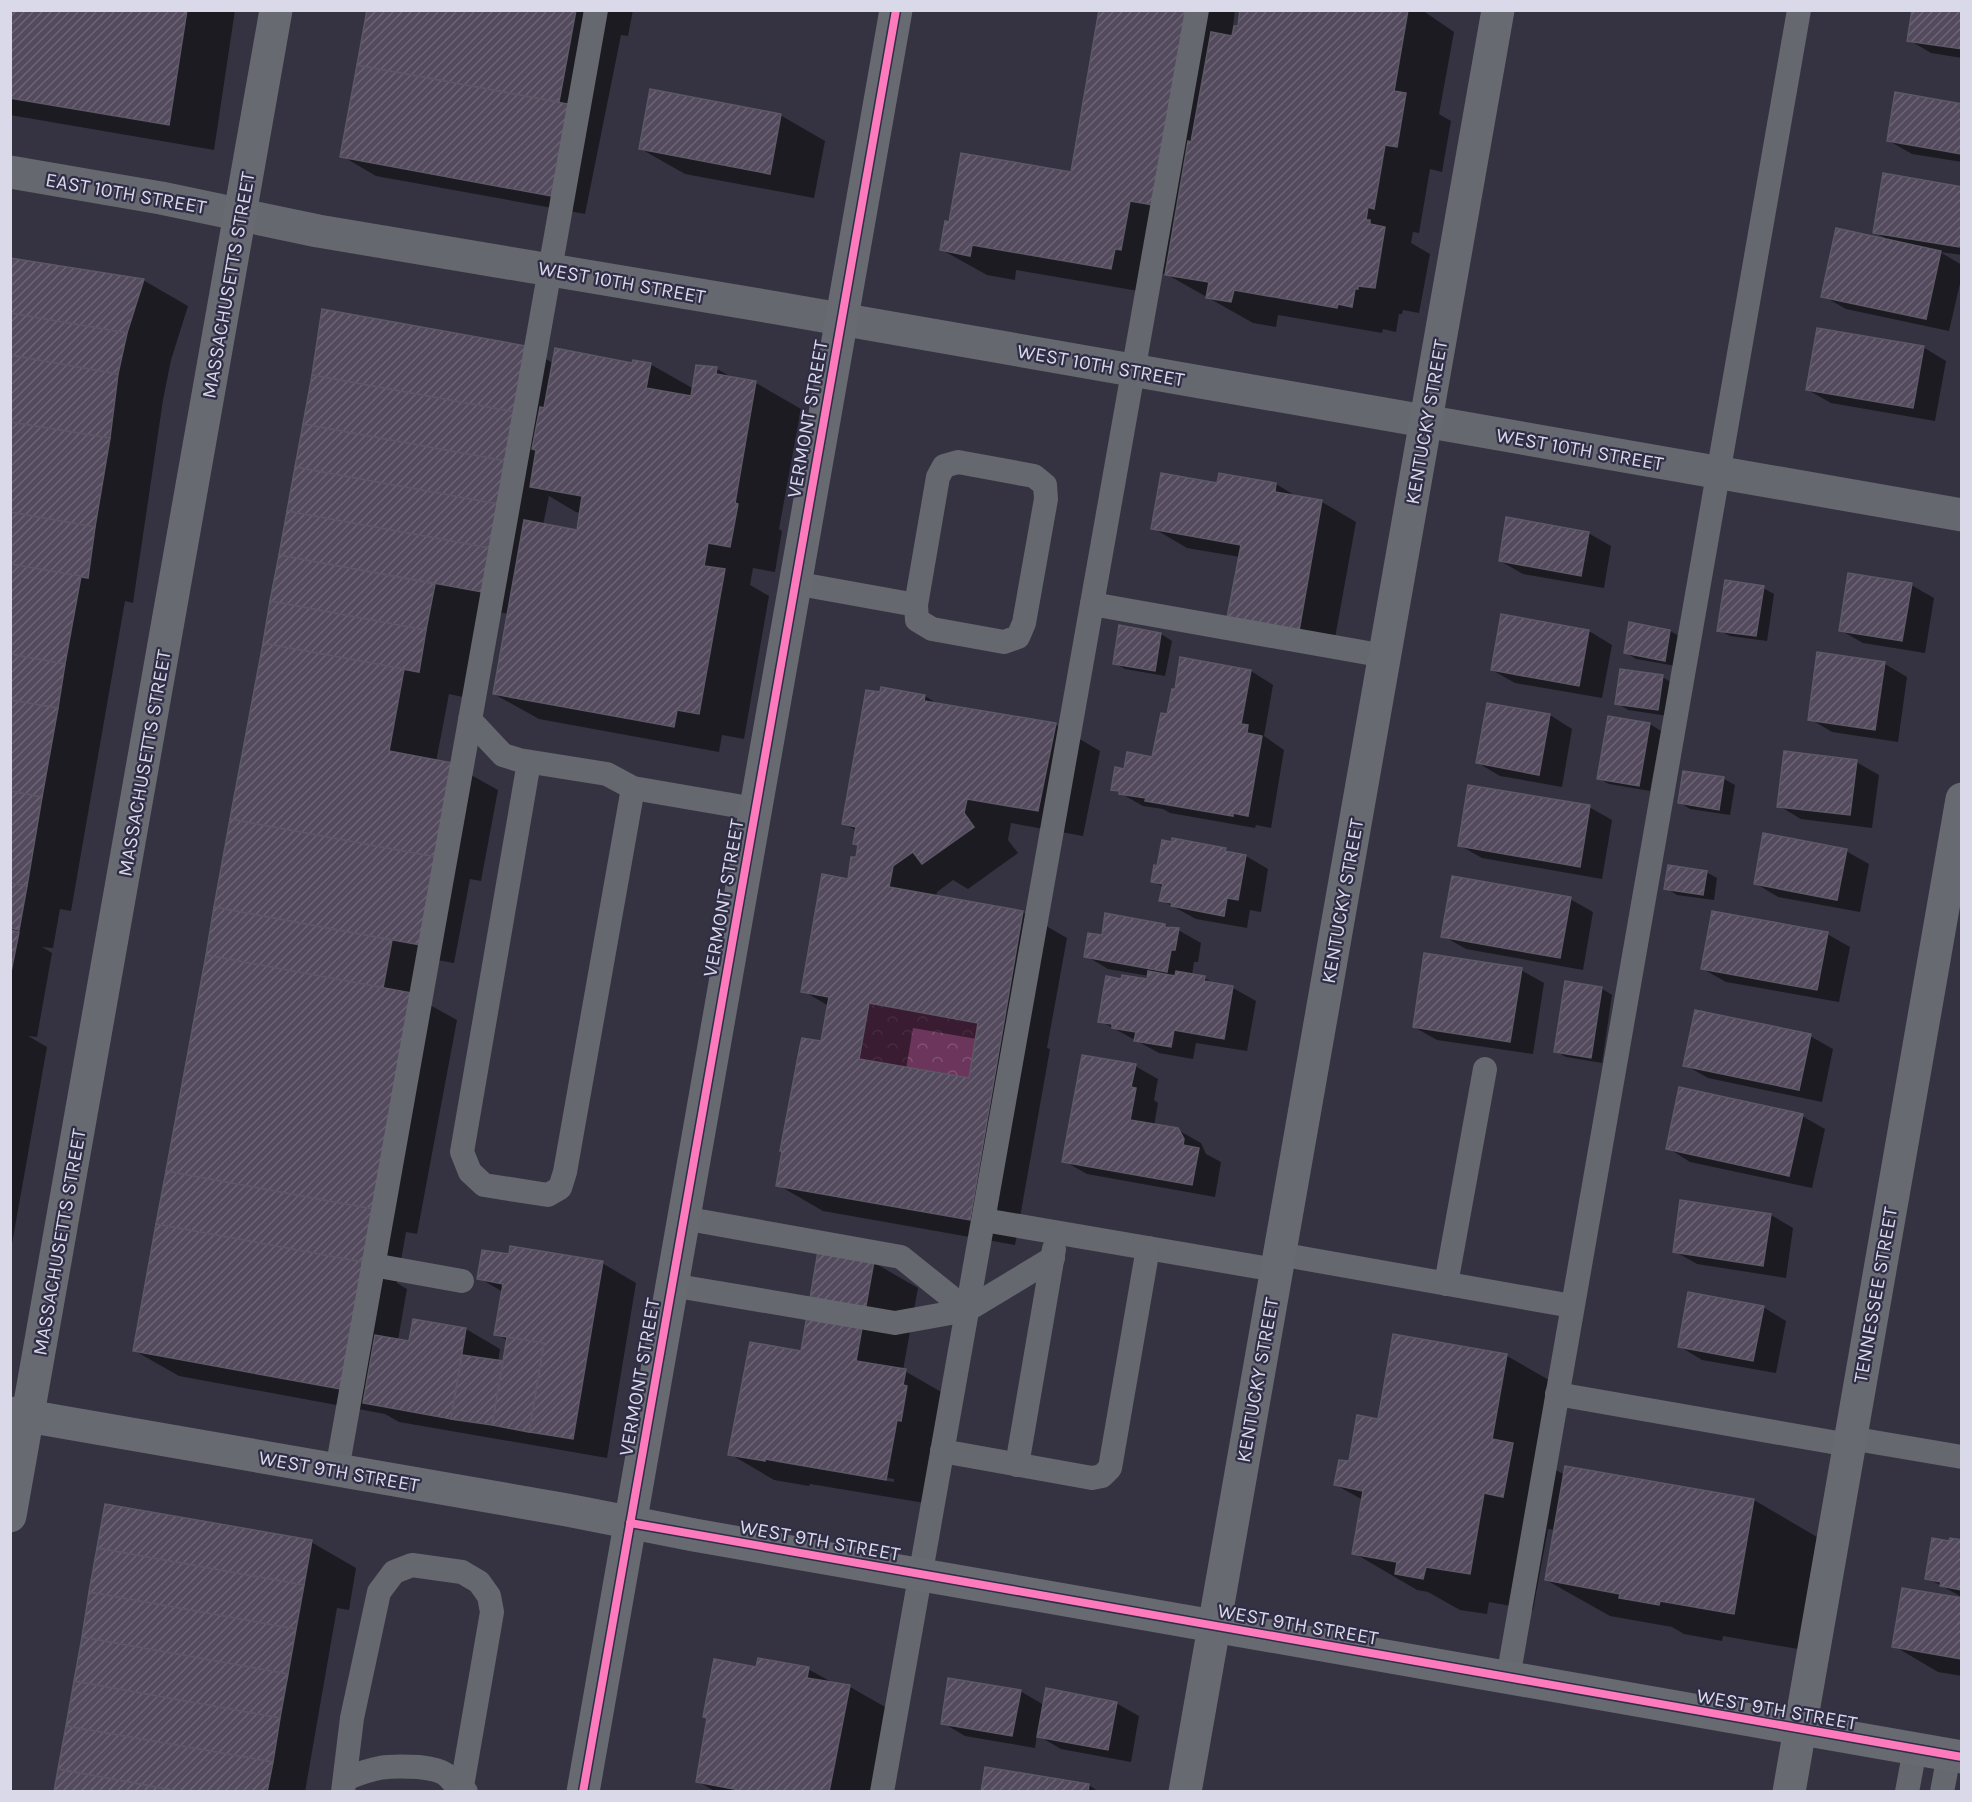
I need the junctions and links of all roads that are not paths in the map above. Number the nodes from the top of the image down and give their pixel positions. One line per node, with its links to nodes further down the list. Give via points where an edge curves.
1 (276, 10): 8 (street, MASSACHUSETTS STREET)
2 (596, 10): 9 (lane)
3 (896, 10): 10 (street, VERMONT STREET)
4 (1197, 10): 11 (lane)
5 (1498, 10): 12 (street, KENTUCKY STREET)
6 (1799, 10): 13 (lane)
7 (10, 172): 8 (street, EAST 10TH STREET)
8 (240, 215): 9 (street, WEST 10TH STREET); 38 (street, MASSACHUSETTS STREET)
9 (550, 270): 10 (street, WEST 10TH STREET); 19 (lane)
10 (841, 319): 11 (street, WEST 10TH STREET); 15 (street, VERMONT STREET)
11 (1133, 371): 12 (street, WEST 10TH STREET); 16 (lane)
12 (1426, 422): 13 (street, WEST 10TH STREET); 18 (street, KENTUCKY STREET)
13 (1718, 472): 14 (street, WEST 10TH STREET); 35 (lane)
14 (1962, 515)
15 (794, 583): 17 (lane); 23 (street, VERMONT STREET)
16 (1092, 604): 18 (lane); 26 (lane)
17 (915, 605): 17 (lane, via 916,620 932,629 1004,642 1018,638 1044,510 1045,485 1034,476 958,462 944,466 938,477)
18 (1385, 656): 30 (street, KENTUCKY STREET)
19 (470, 720): 20 (lane, via 503,755); 31 (lane)
20 (529, 762): 21 (lane, via 607,774); 21 (lane, via 462,1152 470,1172 484,1185 548,1195 560,1188 566,1172)
21 (633, 788): 23 (lane)
22 (1962, 799): 39 (street, TENNESSEE STREET)
23 (755, 809): 25 (street, VERMONT STREET)
24 (1485, 1069): 33 (lane)
25 (683, 1218): 34 (street, VERMONT STREET); 36 (lane, via 901,1257)
26 (984, 1220): 27 (lane); 36 (lane)
27 (1057, 1232): 28 (lane); 29 (lane)
28 (1148, 1248): 30 (lane); 42 (lane, via 1110,1468 1102,1476 1092,1478)
29 (1053, 1258): 36 (lane); 42 (lane)
30 (1278, 1262): 33 (lane); 47 (street, KENTUCKY STREET)
31 (373, 1265): 32 (lane); 43 (lane)
32 (462, 1281)
33 (1446, 1284): 35 (lane)
34 (671, 1285): 36 (lane, via 895,1323); 45 (street, VERMONT STREET)
35 (1572, 1306): 37 (lane)
36 (967, 1310): 40 (lane)
37 (1557, 1394): 39 (lane); 48 (lane)
38 (19, 1415): 43 (street, WEST 9TH STREET); 44 (street, MASSACHUSETTS STREET)
39 (1850, 1441): 41 (lane); 49 (street, TENNESSEE STREET)
40 (942, 1451): 42 (lane); 46 (lane)
41 (1962, 1457)
42 (1017, 1465)
43 (337, 1470): 45 (street, WEST 9TH STREET)
44 (10, 1516)
45 (630, 1523): 46 (street, WEST 9TH STREET); 54 (street, VERMONT STREET)
46 (921, 1575): 47 (street, WEST 9TH STREET); 55 (lane)
47 (1213, 1626): 48 (street, WEST 9TH STREET); 56 (street, KENTUCKY STREET)
48 (1508, 1678): 49 (street, WEST 9TH STREET)
49 (1800, 1729): 50 (street, WEST 9TH STREET); 57 (street, TENNESSEE STREET)
50 (1915, 1749): 51 (street, WEST 9TH STREET); 58 (lane)
51 (1955, 1756): 59 (lane)
52 (344, 1785): 53 (lane, via 364,1771 388,1765 445,1774); 53 (lane, via 352,1718 379,1592 394,1572 412,1565 462,1572 479,1582 489,1596 492,1612)
53 (463, 1791)
54 (583, 1791)
55 (882, 1791)
56 (1185, 1791)
57 (1789, 1791)
58 (1907, 1791)
59 (1942, 1791)

